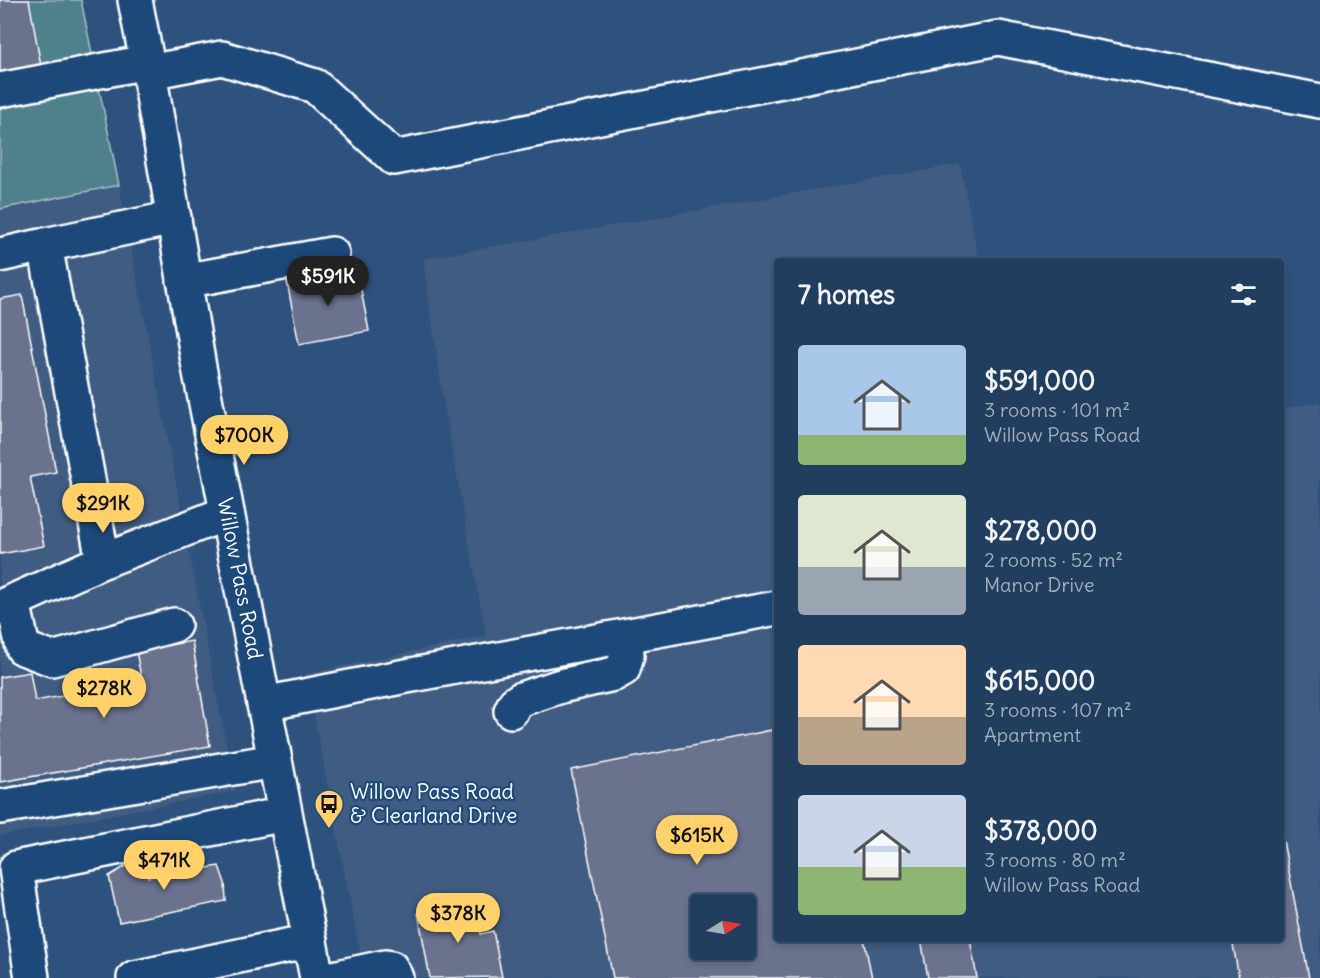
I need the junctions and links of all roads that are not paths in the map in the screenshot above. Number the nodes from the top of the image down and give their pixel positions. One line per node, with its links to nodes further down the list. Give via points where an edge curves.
1 (135, 0): 2 (main road, Willow Pass Road)
2 (148, 67): 3 (main road); 4 (main road, via 222,58 315,86 394,158 998,38); 5 (main road, Willow Pass Road)
3 (0, 90)
4 (1320, 101)
5 (174, 218): 6 (main road); 9 (main road, Willow Pass Road)
6 (45, 245): 8 (main road); 11 (main road)
7 (332, 254): 9 (main road)
8 (0, 255)
9 (184, 281): 10 (main road, Willow Pass Road)
10 (227, 513): 11 (main road); 16 (main road, Willow Pass Road)
11 (103, 561): 12 (main road)
12 (6, 604): 14 (main road, via 23,648 52,659)
13 (774, 609): 15 (main road)
14 (174, 625)
15 (626, 636): 16 (main road); 17 (main road, via 627,655 622,669 521,699)
16 (264, 704): 18 (main road, Willow Pass Road)
17 (511, 711)
18 (275, 761): 19 (main road); 20 (main road, Willow Pass Road)
19 (0, 807)
20 (285, 814): 21 (main road); 22 (main road, Willow Pass Road)
21 (8, 859): 23 (main road)
22 (310, 941): 24 (main road); 25 (main road, Willow Pass Road)
23 (32, 978)
24 (134, 978)
25 (319, 978): 26 (main road, via 385,967 391,968)
26 (396, 978)

